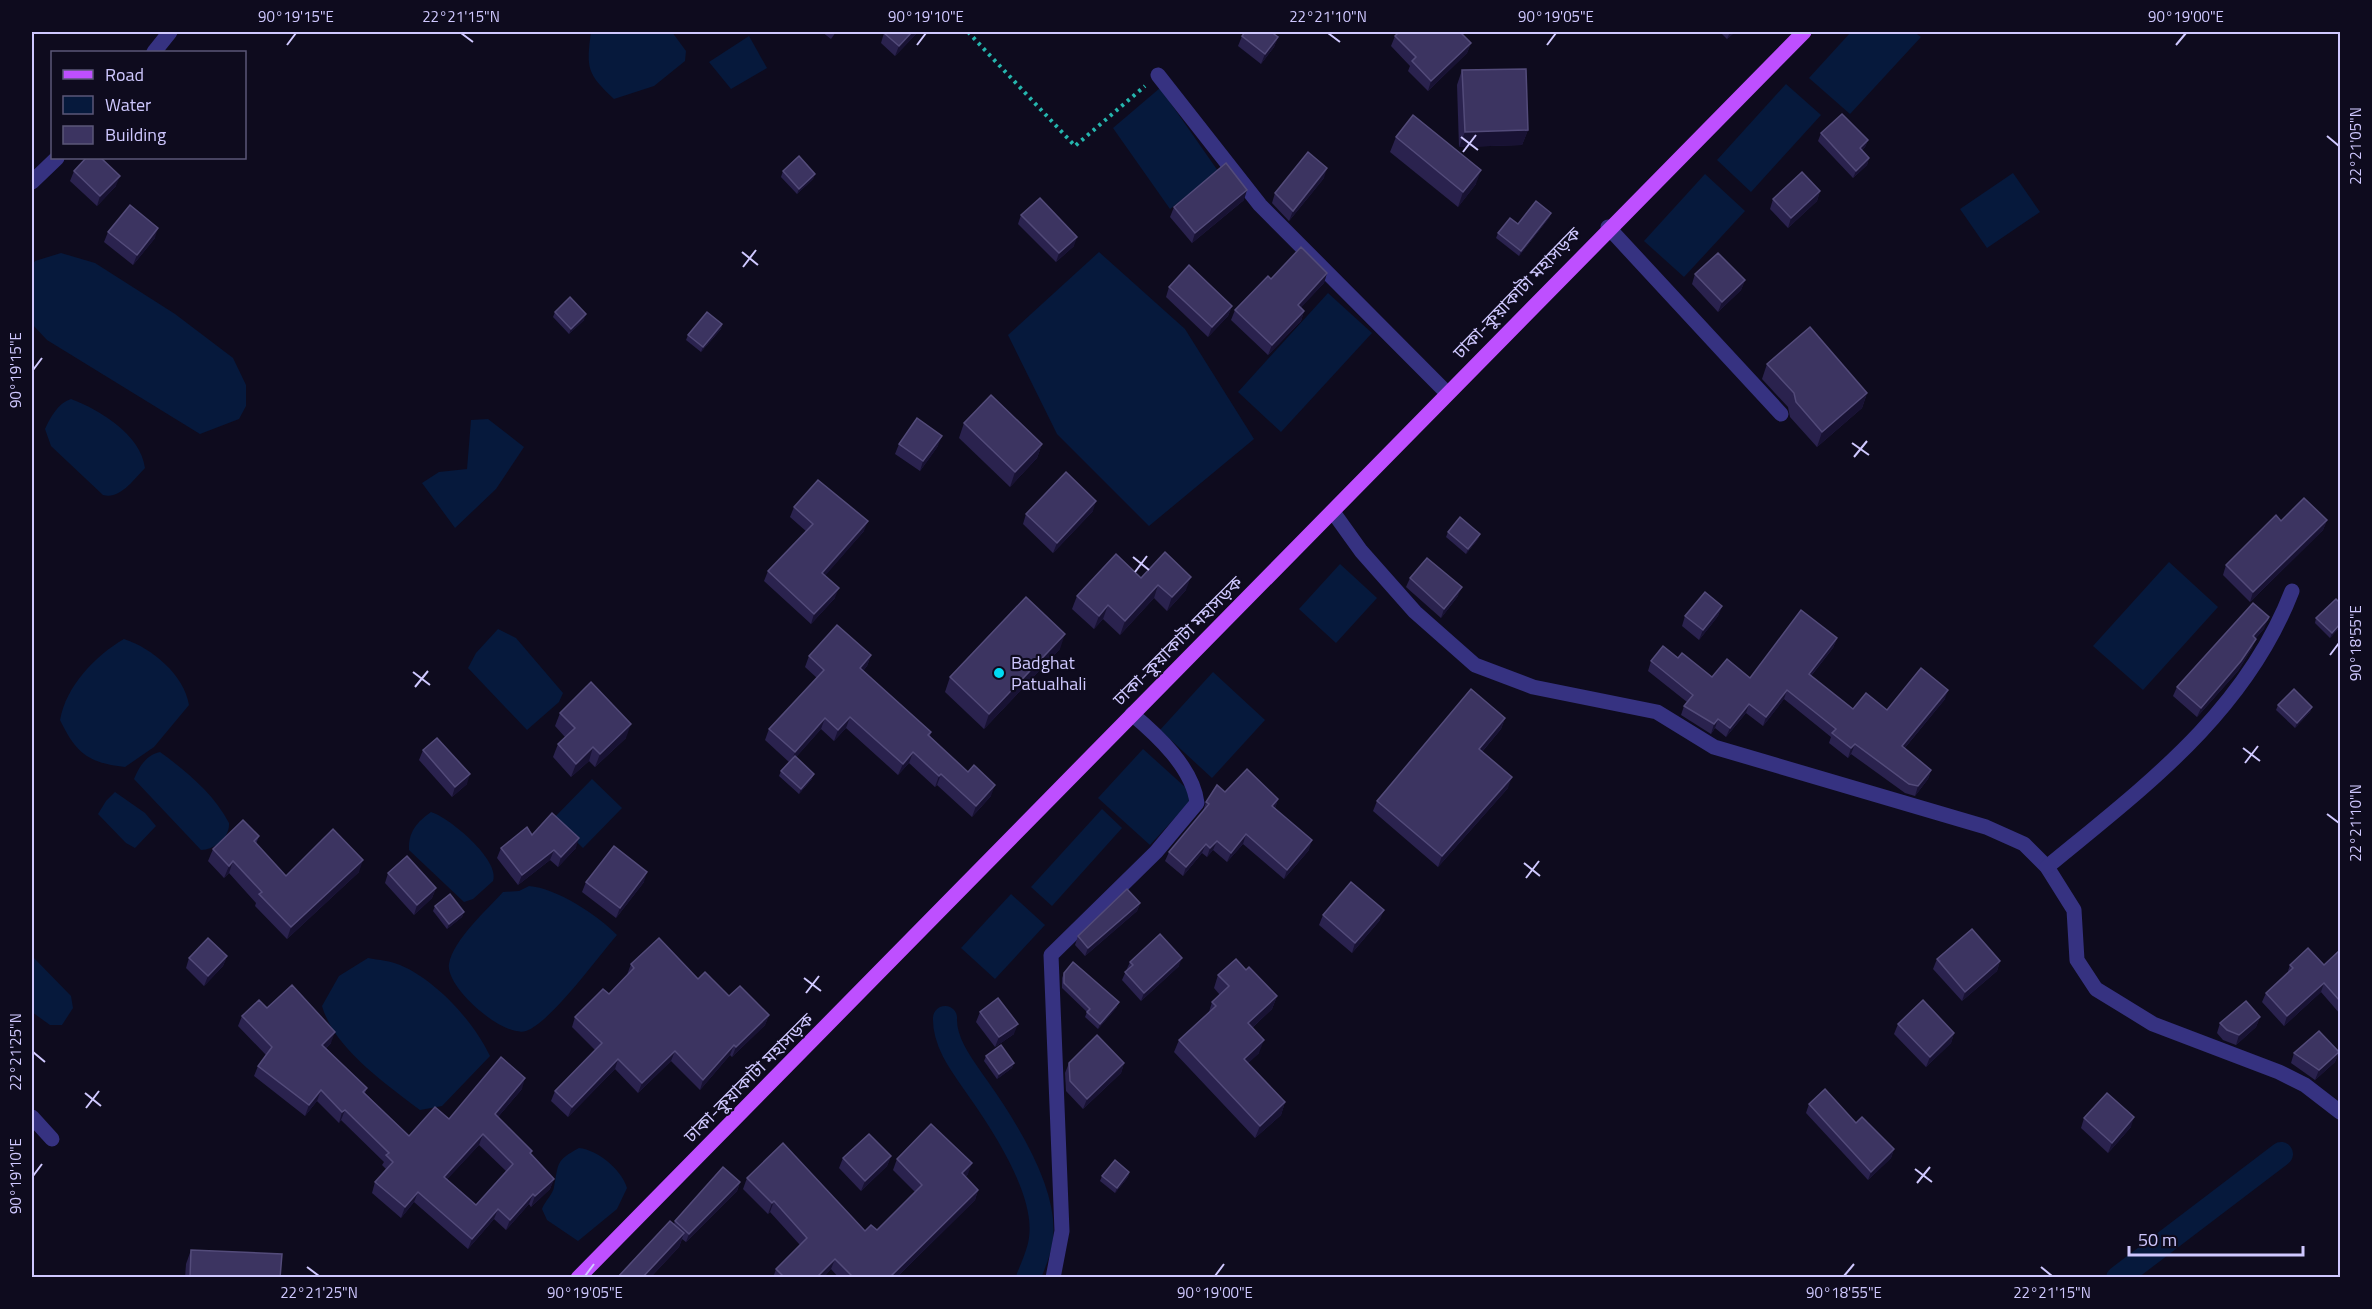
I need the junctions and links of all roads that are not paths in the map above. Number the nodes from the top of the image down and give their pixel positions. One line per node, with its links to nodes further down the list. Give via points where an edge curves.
1 (170, 32): 3 (street)
2 (1804, 32): 7 (main road, ঢাকা-কুয়াকাটা মহাসড়ক)
3 (155, 51)
4 (1158, 75): 8 (street, via 1260,205)
5 (56, 159): 6 (street)
6 (32, 182)
7 (1608, 227): 8 (main road, ঢাকা-কুয়াকাটা মহাসড়ক); 9 (street)
8 (1446, 393): 10 (main road, ঢাকা-কুয়াকাটা মহাসড়ক)
9 (1781, 414)
10 (1333, 512): 12 (main road, ঢাকা-কুয়াকাটা মহাসড়ক); 13 (street, via 1361,551 1415,612 1475,665 1533,687 1657,712 1714,747 1986,828 2024,844)
11 (2292, 591): 13 (street, via 2279,625 2222,708 2176,759)
12 (1132, 714): 17 (main road, ঢাকা-কুয়াকাটা মহাসড়ক); 18 (street, via 1166,744 1192,786 1197,803 1156,852 1051,955 1062,1231)
13 (2047, 867): 14 (street, via 2074,910 2077,960 2096,989 2154,1024 2305,1085)
14 (2340, 1112)
15 (32, 1116): 16 (street)
16 (52, 1139)
17 (578, 1278)
18 (1053, 1278)

